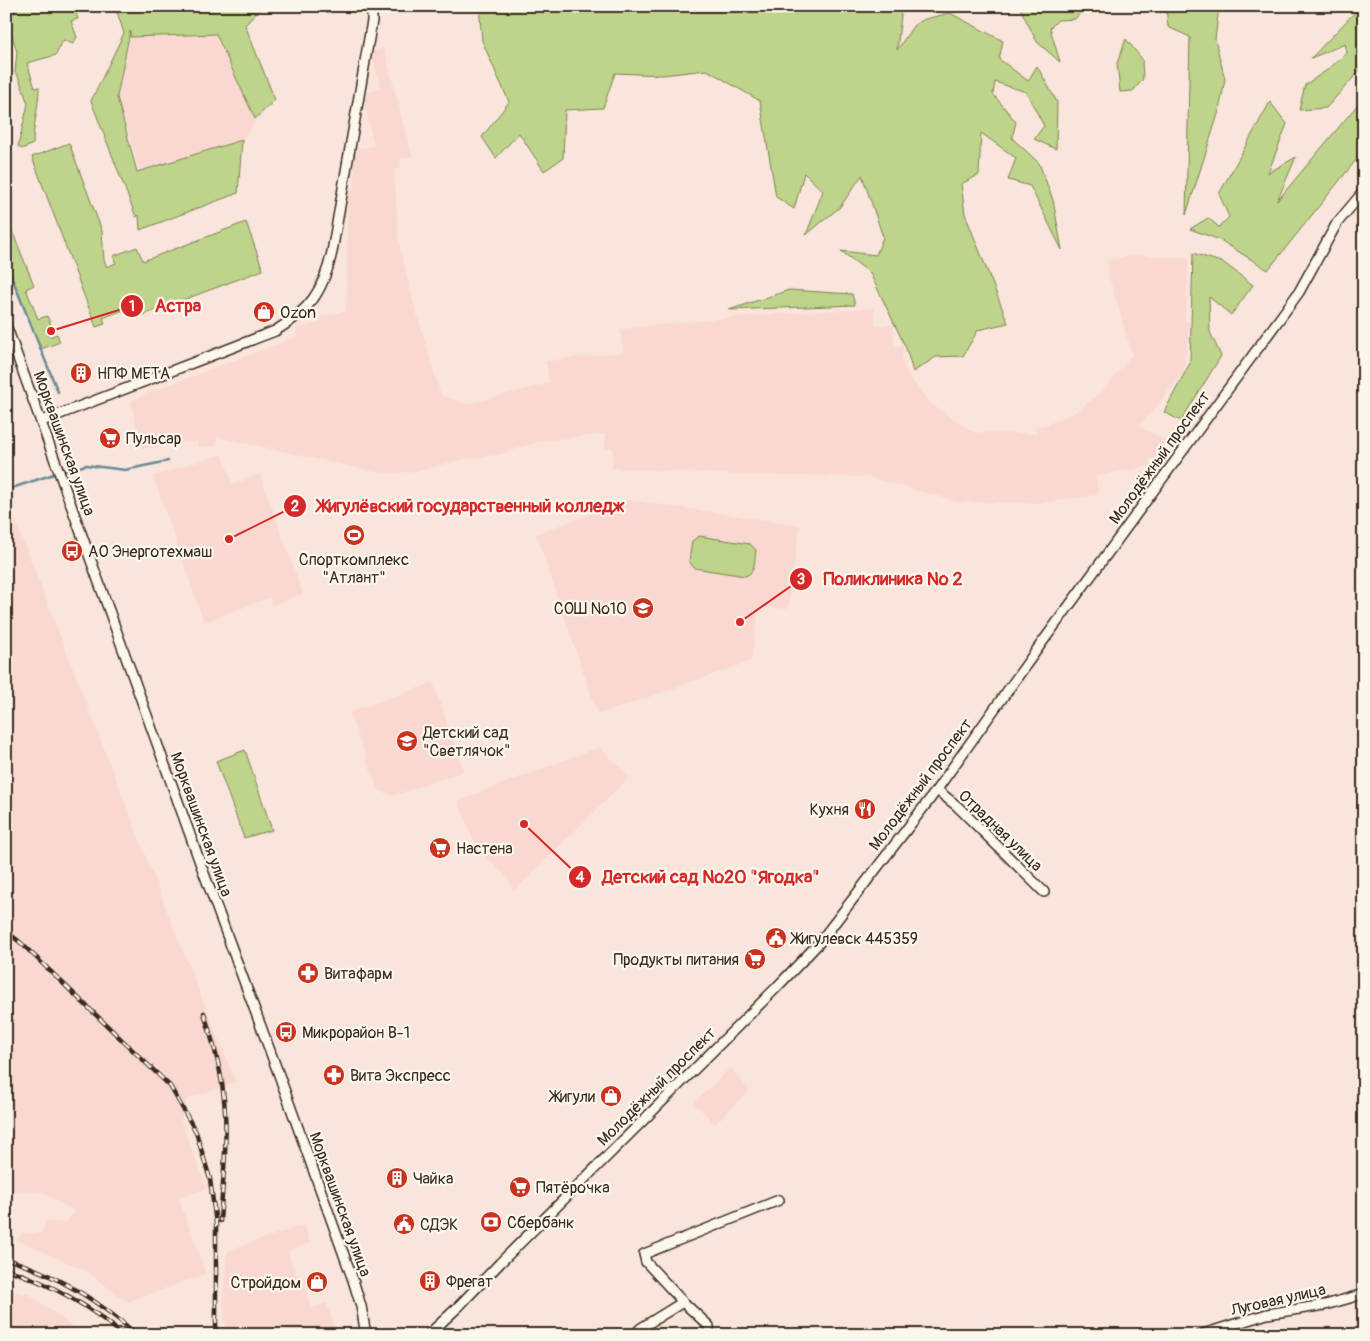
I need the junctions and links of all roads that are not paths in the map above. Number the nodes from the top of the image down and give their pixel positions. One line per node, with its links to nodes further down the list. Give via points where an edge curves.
1 (372, 6): 4 (street, via 327,273 314,300 275,331)
2 (1364, 191): 5 (street, Молодёжный проспект, via 1337,224 1299,292)
3 (6, 324): 4 (street, Морквашинская улица)
4 (42, 421): 10 (street, Морквашинская улица, via 346,1261 361,1306)
5 (937, 790): 6 (street, Отрадная улица); 11 (street, Молодёжный проспект, via 807,957)
6 (1044, 892)
7 (778, 1200): 9 (street, via 644,1254 646,1262)
8 (1364, 1294): 14 (street, Луговая улица, via 1267,1314)
9 (683, 1302): 12 (street); 13 (street, via 708,1326)
10 (366, 1335)
11 (428, 1335)
12 (634, 1335)
13 (709, 1335)
14 (1200, 1335)

